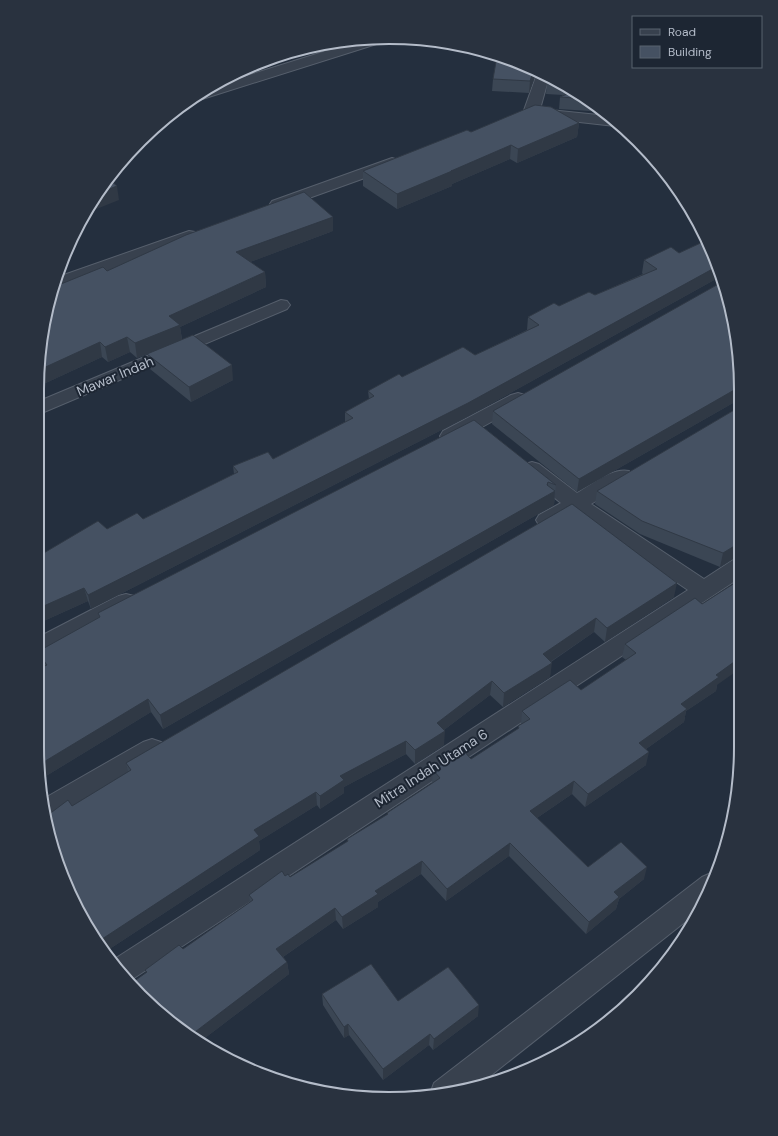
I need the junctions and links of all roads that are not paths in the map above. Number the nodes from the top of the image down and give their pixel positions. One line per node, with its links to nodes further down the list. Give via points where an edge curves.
1 (357, 46): 3 (street)
2 (541, 80): 4 (street, via 531,113)
3 (218, 90)
4 (605, 120)
5 (407, 158): 6 (street)
6 (265, 209)
7 (206, 230): 8 (street)
8 (61, 282)
9 (281, 305): 11 (street, Mawar Indah)
10 (537, 388): 12 (street)
11 (44, 406)
12 (475, 423): 13 (street); 14 (street)
13 (492, 437)
14 (432, 445)
15 (516, 456): 17 (street)
16 (638, 468): 17 (street)
17 (576, 503): 18 (street); 20 (street)
18 (527, 531)
19 (734, 571): 20 (street, Mitra Indah Utama 6)
20 (704, 590): 26 (street, Mitra Indah Utama 6)
21 (143, 593): 22 (street)
22 (44, 644)
23 (171, 738): 24 (street)
24 (50, 808)
25 (702, 892): 27 (street)
26 (125, 968)
27 (455, 1085)

